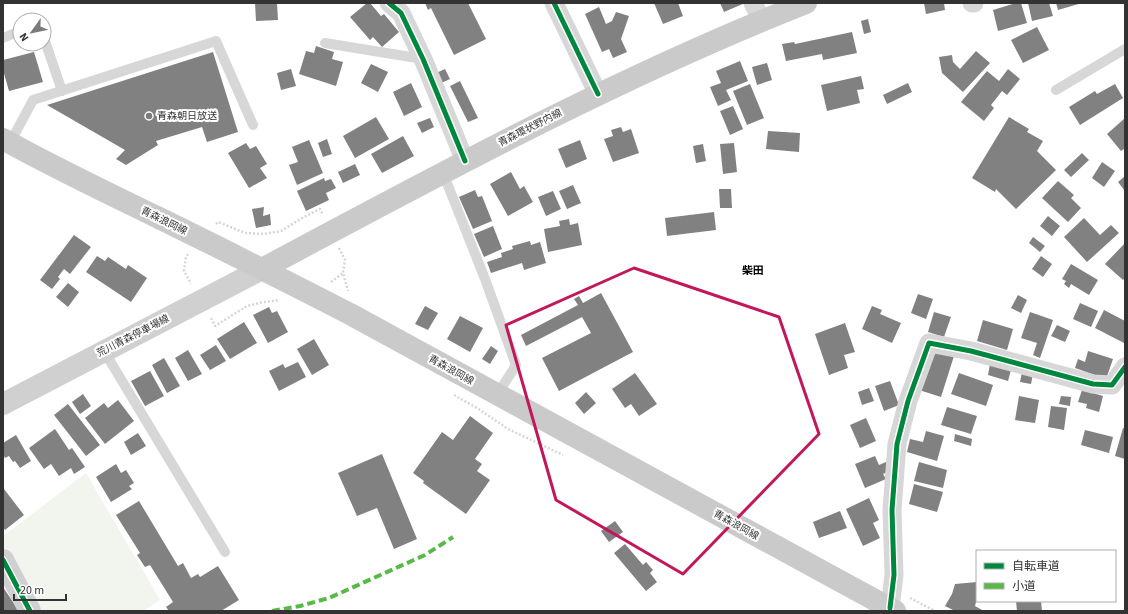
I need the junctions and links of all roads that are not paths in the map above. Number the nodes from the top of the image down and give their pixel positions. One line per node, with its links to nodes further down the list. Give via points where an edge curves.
1 (390, 3): 8 (street, via 401,13)
2 (554, 3): 11 (street)
3 (806, 3): 4 (main road, 青森環状野内線)
4 (758, 12): 11 (main road, 青森環状野内線, via 684,54)
5 (325, 43): 8 (lane)
6 (1125, 49): 9 (lane)
7 (49, 52): 10 (lane)
8 (423, 59): 14 (street)
9 (1056, 90)
10 (62, 91): 12 (lane, via 216,41); 13 (lane, via 33,100)
11 (598, 94): 14 (main road, 青森環状野内線)
12 (253, 125)
13 (7, 141): 16 (main road, 青森浪岡線)
14 (465, 161): 15 (main road, 青森環状野内線)
15 (443, 173): 16 (main road, 青森環状野内線); 20 (lane, via 516,365)
16 (262, 269): 17 (main road, 荒川青森停車場線); 20 (main road, 青森浪岡線)
17 (104, 351): 21 (main road, 荒川青森停車場線); 22 (lane)
18 (1125, 367): 19 (street)
19 (1118, 387): 24 (street, via 1093,384 971,351 928,343 908,401 897,444 892,510)
20 (497, 395): 24 (main road, 青森浪岡線)
21 (3, 404)
22 (225, 552)
23 (3, 560): 25 (main road)
24 (892, 610)
25 (30, 611)

